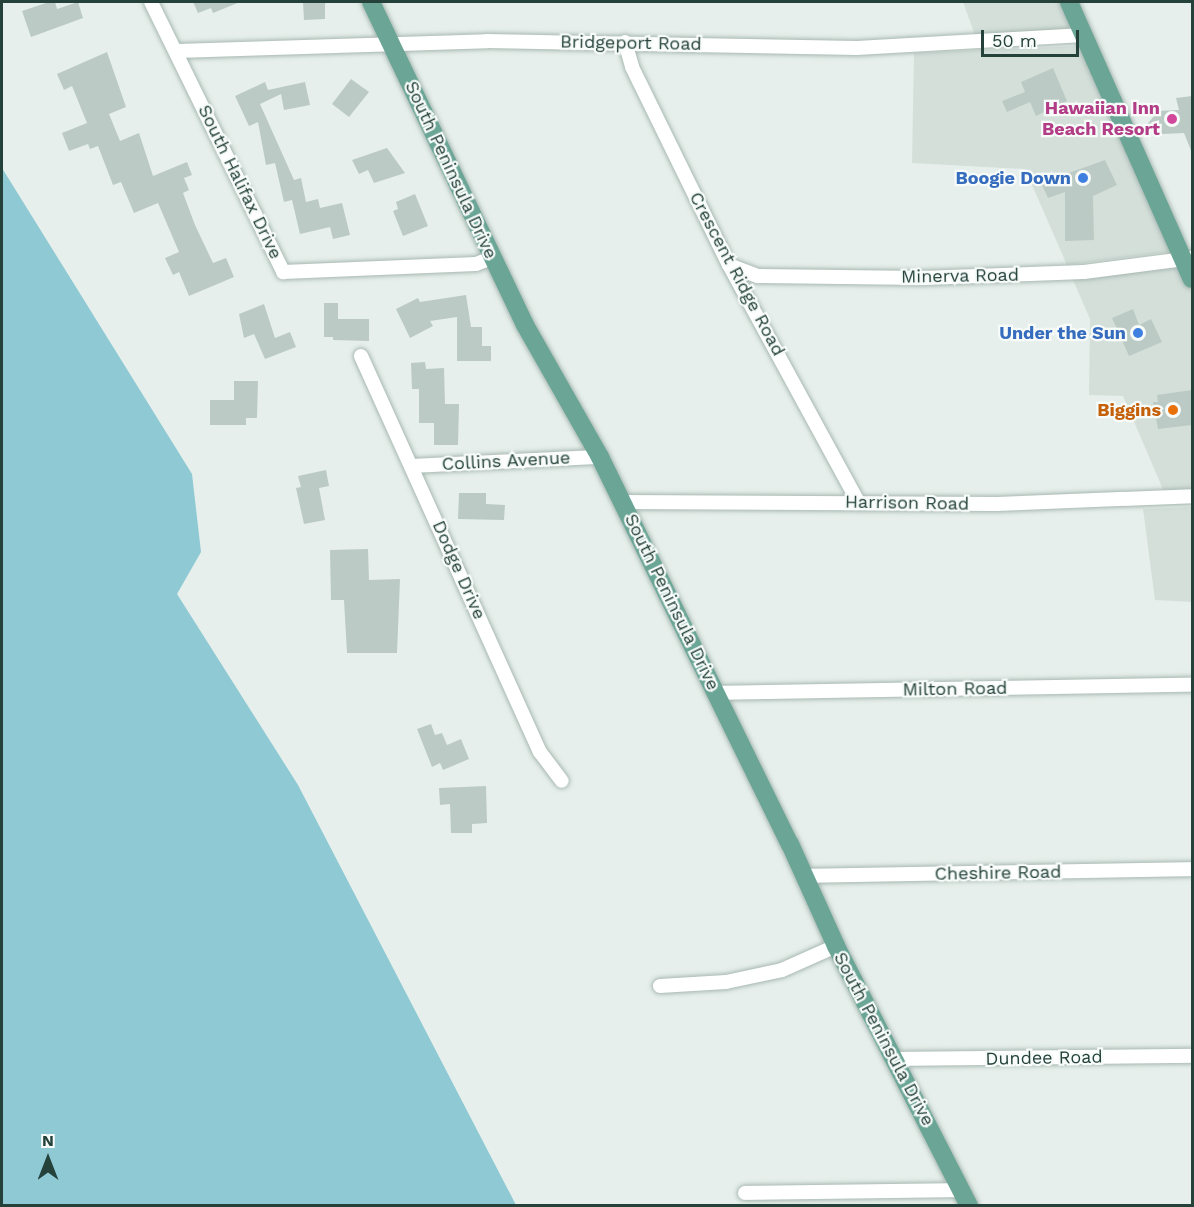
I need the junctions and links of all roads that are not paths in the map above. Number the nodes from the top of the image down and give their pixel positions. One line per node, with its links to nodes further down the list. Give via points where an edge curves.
1 (151, 2): 7 (street, South Halifax Drive)
2 (371, 2): 6 (main road, South Peninsula Drive)
3 (1069, 2): 4 (main road)
4 (1084, 35): 5 (street, Bridgeport Road, via 857,48); 9 (main road)
5 (625, 42): 6 (street, Bridgeport Road, via 487,41); 10 (street, Crescent Ridge Road, via 632,67)
6 (394, 46): 7 (street, Bridgeport Road); 8 (main road, South Peninsula Drive)
7 (177, 51): 8 (street, South Halifax Drive, via 283,272 476,264)
8 (492, 258): 13 (main road, South Peninsula Drive, via 525,326)
9 (1187, 258): 10 (street, Minerva Road, via 1084,272 923,278 758,276); 11 (main road)
10 (729, 265): 17 (street, Crescent Ridge Road)
11 (1192, 279)
12 (361, 356): 14 (street, Dodge Drive)
13 (600, 457): 14 (street, Collins Avenue); 16 (main road, South Peninsula Drive)
14 (413, 466): 20 (street, Dodge Drive, via 540,752)
15 (1192, 496): 17 (street, Harrison Road, via 997,504)
16 (621, 502): 17 (street, Harrison Road); 19 (main road, South Peninsula Drive)
17 (858, 502)
18 (1192, 685): 19 (street, Milton Road)
19 (717, 693): 22 (main road, South Peninsula Drive)
20 (562, 782)
21 (1192, 870): 22 (street, Cheshire Road)
22 (804, 876): 23 (main road, South Peninsula Drive)
23 (836, 946): 24 (street, via 782,970 726,982); 26 (main road, South Peninsula Drive)
24 (660, 986)
25 (1192, 1056): 26 (street, Dundee Road)
26 (896, 1059): 28 (main road, South Peninsula Drive)
27 (745, 1193): 28 (street)
28 (965, 1198)

